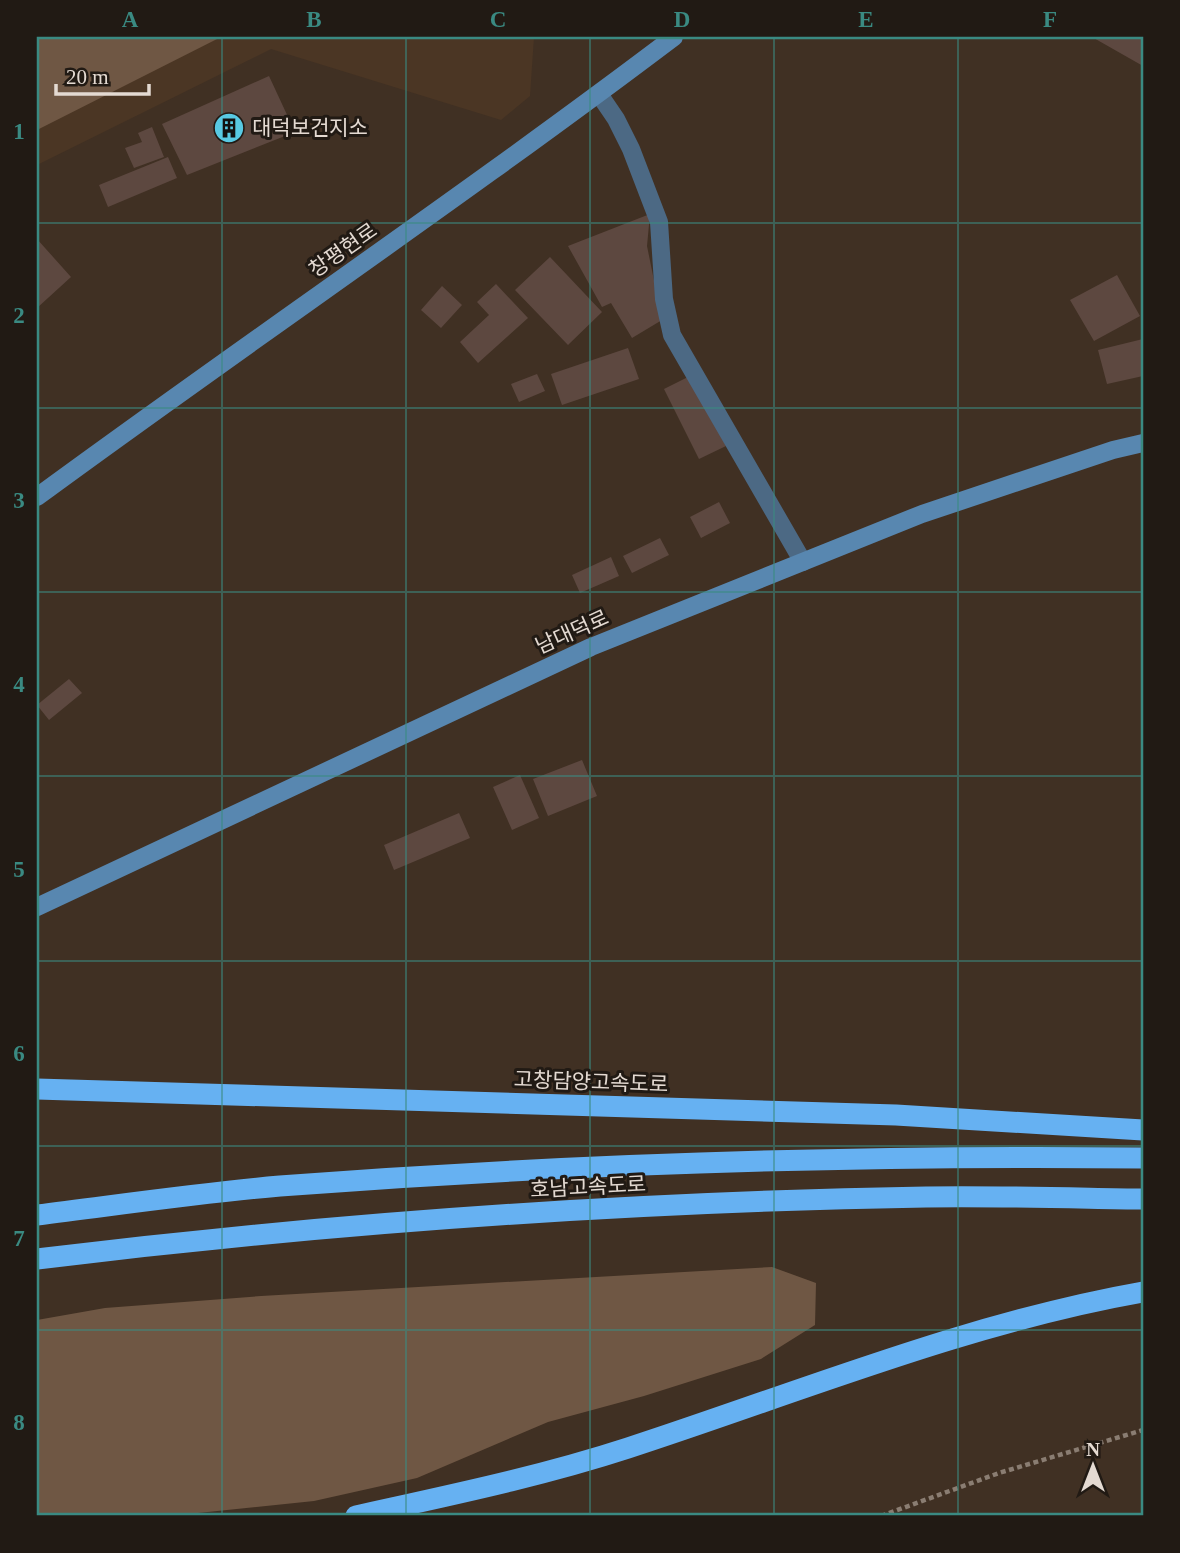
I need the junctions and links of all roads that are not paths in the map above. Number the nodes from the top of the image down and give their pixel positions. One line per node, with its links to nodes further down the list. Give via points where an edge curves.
1 (674, 37): 2 (main road, 창평현로)
2 (599, 94): 4 (main road, 창평현로); 5 (lane, via 617,119 659,222 664,299 672,335)
3 (1143, 443): 5 (main road, 남대덕로, via 922,514)
4 (37, 497)
5 (803, 562): 6 (main road, 남대덕로, via 591,647)
6 (37, 907)
7 (37, 1089): 8 (highway, 고창담양고속도로, via 882,1115)
8 (1143, 1130)
9 (1143, 1158): 11 (highway, 호남고속도로, via 956,1156 602,1167 278,1186)
10 (1143, 1199): 12 (highway, 호남고속도로, via 926,1197 583,1210 231,1235)
11 (37, 1215)
12 (37, 1259)
13 (1143, 1292): 14 (highway, via 975,1333 624,1450)
14 (356, 1516)

